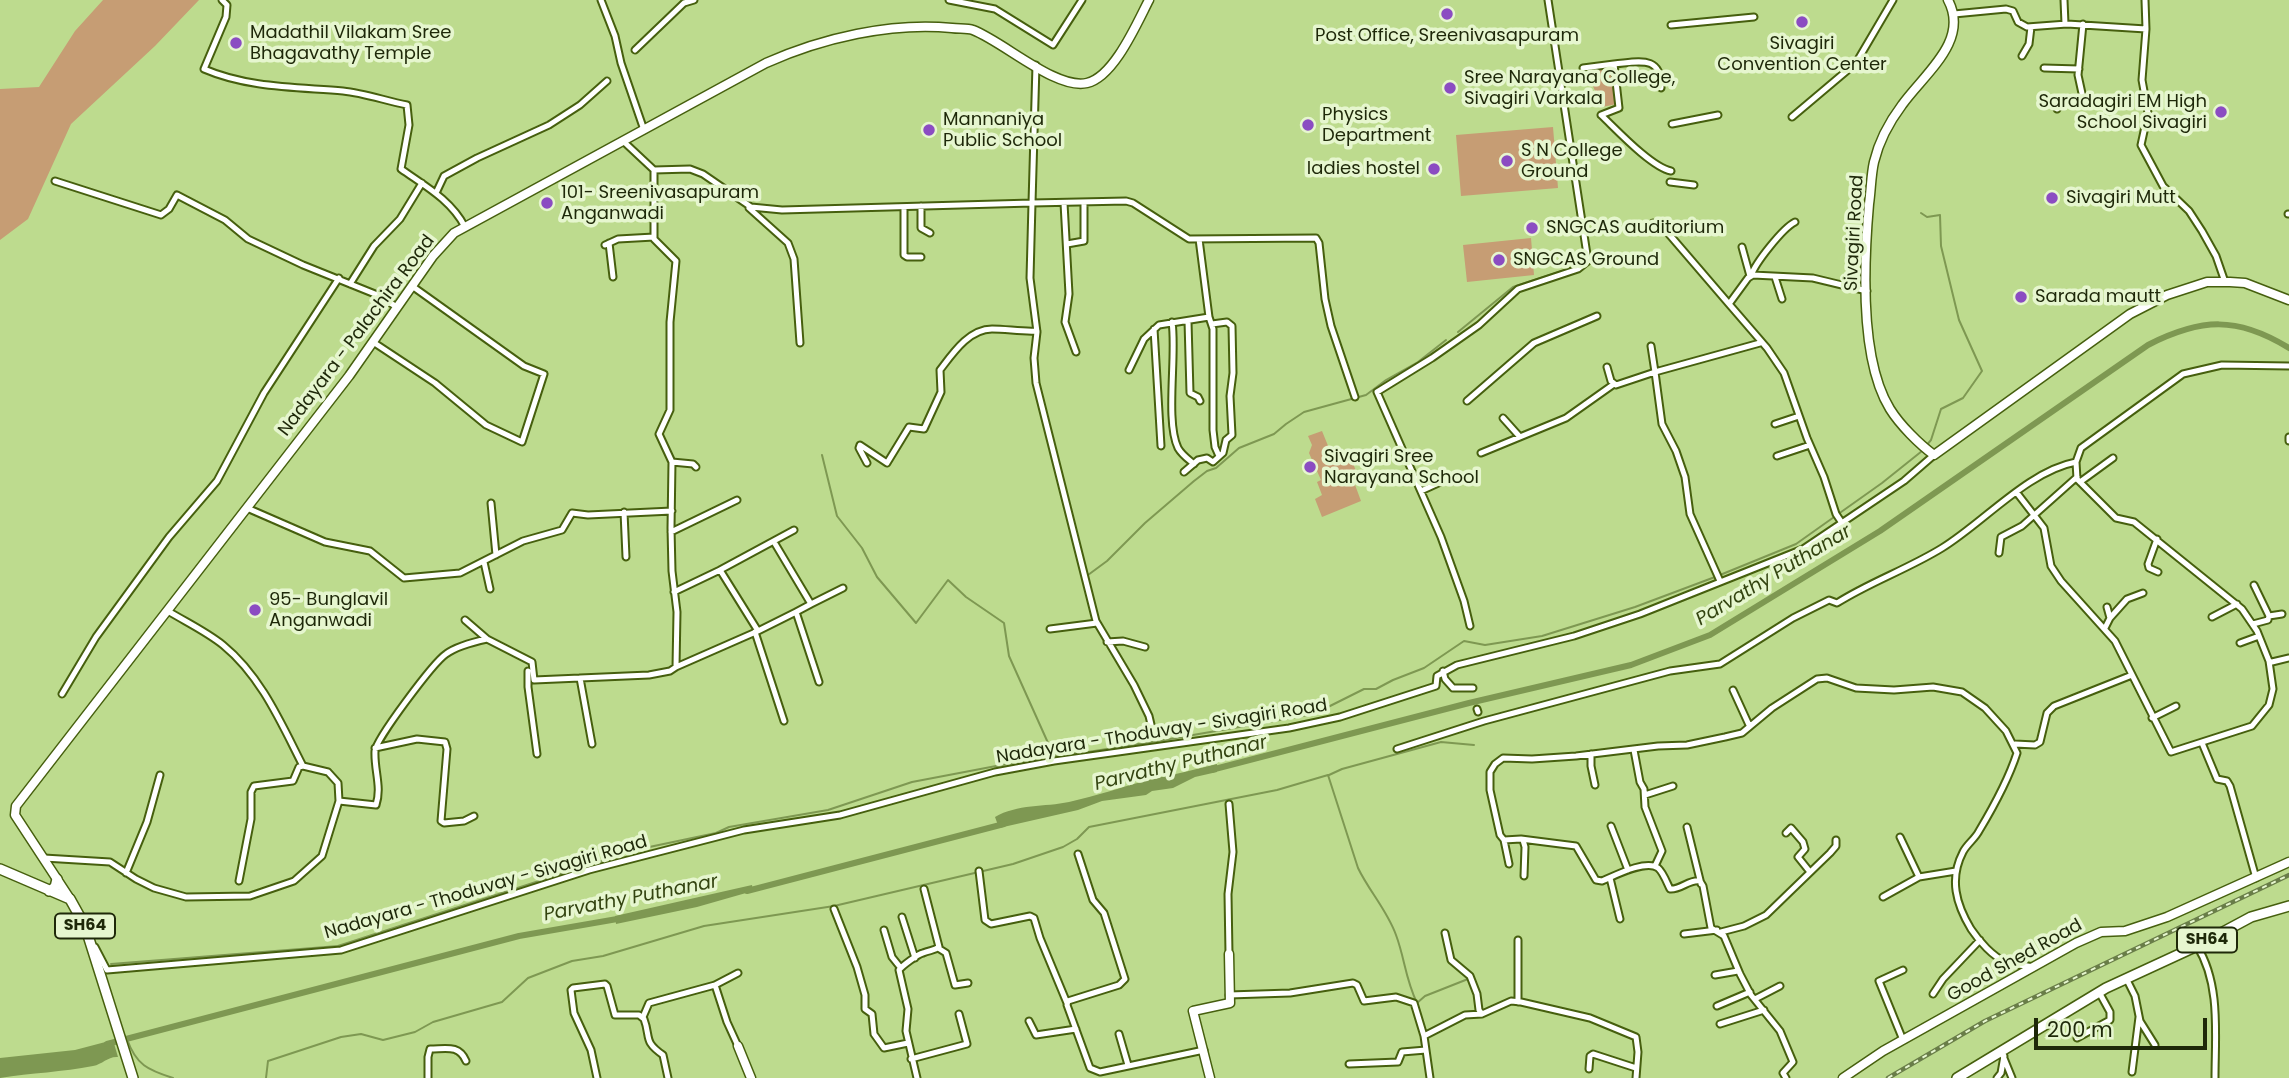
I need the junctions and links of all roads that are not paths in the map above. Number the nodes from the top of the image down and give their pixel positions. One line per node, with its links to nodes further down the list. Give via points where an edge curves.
1 (222, 0): 38 (street, via 227,5 226,17 204,69 290,88 345,91 407,106 409,124 401,169)
2 (601, 0): 32 (street)
3 (694, 0): 19 (street, via 684,3)
4 (949, 0): 5 (street, via 995,9 1053,45)
5 (1082, 0)
6 (1149, 0): 22 (main road, Nadayara - Palachira Road, via 1113,65 1088,83 1065,82)
7 (1548, 0): 107 (street, via 1588,261 1578,269 1518,289 1479,325 1377,392)
8 (1893, 0): 30 (street, via 1856,63)
9 (1948, 0): 12 (main road)
10 (2064, 0): 14 (street)
11 (2145, 0): 18 (street)
12 (1954, 14): 17 (street, via 2010,9 2020,23); 63 (main road, Sivagiri Road, via 1950,43 1897,113 1874,162 1866,243)
13 (1754, 17): 16 (street)
14 (2065, 24): 15 (street); 17 (street)
15 (2083, 24): 18 (street); 25 (street)
16 (1671, 25)
17 (2031, 27): 20 (street)
18 (2146, 29): 60 (street, via 2142,80 2148,113 2141,145 2163,186 2202,231)
19 (635, 50)
20 (2022, 56)
21 (1614, 64): 23 (street); 27 (street, via 1646,61 1655,65); 35 (street, via 1619,108 1601,115 1660,167)
22 (1036, 65): 32 (main road, Nadayara - Palachira Road, via 972,30 923,25 853,36 777,58); 43 (street)
23 (1583, 68)
24 (2043, 68): 25 (street)
25 (2078, 69): 28 (street, via 2082,100 2064,102)
26 (607, 81): 40 (street, via 549,125 444,176)
27 (1661, 88)
28 (2057, 109)
29 (1718, 115): 31 (street)
30 (1792, 117)
31 (1672, 124)
32 (643, 130): 33 (main road, Nadayara - Palachira Road)
33 (623, 141): 34 (street); 49 (main road, Nadayara - Palachira Road)
34 (654, 170): 41 (street, via 690,169); 51 (street)
35 (1671, 171)
36 (55, 181): 59 (street, via 161,215 177,195 225,220 247,239)
37 (1670, 182): 39 (street)
38 (422, 183): 40 (street); 61 (street)
39 (1694, 186)
40 (436, 193): 49 (street, via 457,211)
41 (741, 202): 46 (street, via 782,210); 76 (street, via 791,248)
42 (1084, 202): 44 (street); 52 (street, via 1133,203 1183,237); 53 (street, via 1084,241)
43 (1032, 203): 44 (street); 45 (street); 74 (street, via 1030,278)
44 (1064, 203): 53 (street)
45 (921, 206): 46 (street); 50 (street, via 921,228)
46 (904, 207): 55 (street, via 904,255)
47 (1795, 222): 56 (street)
48 (1653, 223): 66 (street, via 1662,226)
49 (465, 227): 62 (main road, Nadayara - Palachira Road, via 433,256)
50 (930, 233)
51 (654, 237): 57 (street, via 607,244); 99 (street, via 676,261 670,322 670,410 659,434)
52 (1199, 239): 69 (street); 85 (street, via 1317,240 1331,326)
53 (1067, 244): 79 (street, via 1065,322)
54 (1742, 247): 56 (street)
55 (921, 257)
56 (1751, 276): 58 (street); 66 (street)
57 (612, 277)
58 (1775, 277): 63 (street, via 1813,278); 64 (street)
59 (339, 278): 61 (street); 163 (street, via 264,393 217,481 169,537 96,637)
60 (2225, 282): 65 (main road); 95 (main road, via 2189,287 2130,314)
61 (350, 284): 67 (street)
62 (412, 286): 67 (main road, Nadayara - Palachira Road); 75 (street, via 524,366 544,374 522,442 486,425 435,383)
63 (1867, 291): 95 (main road, Sivagiri Road, via 1871,348 1890,409)
64 (1782, 299)
65 (2289, 300)
66 (1729, 304): 88 (street, via 1776,360)
67 (397, 307): 75 (main road, Nadayara - Palachira Road)
68 (1597, 316): 87 (street, via 1534,343)
69 (1209, 317): 70 (street); 72 (street)
70 (1188, 321): 71 (street); 86 (street, via 1190,394)
71 (1172, 322): 73 (street); 102 (street, via 1176,442)
72 (1212, 324): 96 (street, via 1213,430); 96 (street, via 1230,323 1234,344 1233,435)
73 (1154, 329): 82 (street); 93 (street)
74 (1037, 331): 101 (street, via 988,329 966,340 940,370 941,392 924,429 909,427 888,463 860,444); 142 (street, via 1036,383)
75 (373, 342): 111 (main road, Nadayara - Palachira Road)
76 (800, 343)
77 (1760, 343): 83 (street)
78 (1651, 346): 83 (street)
79 (1076, 352)
80 (2289, 366): 100 (street, via 2222,365 2183,374 2081,448)
81 (1607, 367): 84 (street)
82 (1129, 370)
83 (1655, 372): 84 (street); 126 (street, via 1662,424 1685,477 1690,513)
84 (1614, 384): 91 (street, via 1566,418)
85 (1355, 397)
86 (1200, 401)
87 (1468, 401)
88 (1799, 416): 90 (street); 92 (street)
89 (1503, 418): 91 (street)
90 (1775, 424)
91 (1520, 437): 94 (street)
92 (1810, 445): 97 (street); 115 (street)
93 (1161, 446)
94 (1481, 453)
95 (1934, 455): 115 (street, Nadayara - Thoduvay - Sivagiri Road)
96 (1220, 456): 102 (street)
97 (1777, 456)
98 (2113, 458): 105 (street)
99 (672, 462): 103 (street); 112 (street)
100 (2076, 462): 105 (street); 108 (street, via 2044,474)
101 (867, 463)
102 (1194, 464): 104 (street)
103 (696, 467)
104 (1184, 472)
105 (2078, 480): 114 (street); 118 (street, via 2116,518 2132,520)
106 (1455, 481): 107 (street, via 1445,480)
107 (1421, 491): 144 (street)
108 (2017, 493): 114 (street); 173 (street, via 1941,549 1837,603 1829,600 1793,618 1720,664 1670,671)
109 (737, 500): 117 (street)
110 (491, 503): 121 (street)
111 (247, 508): 123 (street, via 326,542 370,551 404,578 460,573); 135 (main road, Nadayara - Palachira Road)
112 (672, 511): 113 (street); 117 (street)
113 (624, 512): 121 (street, via 572,513 562,530 523,541); 122 (street)
114 (2034, 516): 120 (street, via 2001,537); 145 (street, via 2044,528 2051,566)
115 (1842, 523): 126 (street, Nadayara - Thoduvay - Sivagiri Road, via 1803,549)
116 (794, 530): 119 (street)
117 (671, 532): 130 (street)
118 (2157, 539): 125 (street, via 2148,564); 133 (street)
119 (774, 542): 124 (street); 132 (street)
120 (1999, 553)
121 (496, 555): 123 (street)
122 (626, 557)
123 (484, 562): 129 (street)
124 (720, 570): 130 (street); 147 (street)
125 (2158, 572)
126 (1720, 581): 157 (street, Nadayara - Thoduvay - Sivagiri Road, via 1574,636)
127 (2254, 585): 138 (street)
128 (843, 588): 132 (street)
129 (490, 589)
130 (674, 592): 156 (street)
131 (2143, 593): 140 (street, via 2127,599)
132 (811, 604): 136 (street)
133 (2237, 604): 139 (street); 143 (street)
134 (2107, 607): 140 (street)
135 (168, 611): 177 (street, via 221,644 249,670); 193 (main road, Nadayara - Palachira Road, via 16,806 15,815)
136 (796, 612): 147 (street); 160 (street)
137 (2282, 614): 138 (street)
138 (2269, 616): 143 (street)
139 (2213, 617)
140 (2110, 618): 145 (street)
141 (465, 620): 149 (street)
142 (1097, 623): 146 (street); 150 (street)
143 (2253, 624): 148 (street)
144 (1470, 626)
145 (2105, 628): 158 (street)
146 (1050, 629)
147 (757, 631): 156 (street); 166 (street)
148 (2259, 636): 151 (street); 155 (street)
149 (487, 639): 154 (street); 172 (street, via 445,654 408,697)
150 (1107, 642): 152 (street); 168 (street, via 1134,685)
151 (2240, 643)
152 (1145, 647)
153 (2289, 658): 155 (street)
154 (529, 660): 159 (street, via 534,680); 175 (street)
155 (2269, 661): 169 (street, via 2273,689 2262,716 2252,726)
156 (676, 667): 159 (street, via 649,675)
157 (1443, 671): 161 (street, via 1453,688); 218 (street, Nadayara - Thoduvay - Sivagiri Road, via 1436,686 1339,718 1007,770 840,815 744,830 589,870 341,950 107,970)
158 (2132, 675): 165 (street); 171 (street, via 2054,706 2047,713 2040,742)
159 (580, 678): 170 (street)
160 (818, 681)
161 (1473, 688)
162 (1733, 690): 167 (street)
163 (62, 694)
164 (2176, 706): 165 (street)
165 (2152, 718): 169 (street, via 2171,752)
166 (783, 721)
167 (1749, 724): 171 (street, via 1817,679 1827,678 1856,688 1933,687 1962,692 1985,708); 174 (street, via 1742,733 1687,746)
168 (1153, 733)
169 (2202, 743): 206 (street, via 2217,779 2227,780 2230,786)
170 (592, 744)
171 (2015, 744): 200 (street, via 2012,770)
172 (375, 748): 182 (street, via 380,796 376,805); 184 (street, via 417,739 445,742 441,821)
173 (1397, 749)
174 (1634, 750): 176 (street); 181 (street)
175 (537, 754)
176 (1591, 754): 179 (street); 189 (street, via 1503,758 1495,764 1490,790)
177 (303, 766): 182 (street, via 328,772 338,783); 208 (street, via 293,781 254,786)
178 (160, 775): 202 (street)
179 (1595, 785)
180 (1672, 786): 181 (street)
181 (1644, 795): 196 (street, via 1662,851)
182 (339, 801): 202 (street, via 322,856 294,881 269,891 228,898 186,897 154,888)
183 (1229, 804): 227 (street, via 1233,852)
184 (474, 816)
185 (1611, 826): 198 (street)
186 (1687, 827): 209 (street)
187 (1786, 833): 201 (street, via 1791,828 1803,842 1805,849 1798,858)
188 (1900, 837): 204 (street)
189 (1504, 840): 190 (street); 195 (street)
190 (1523, 840): 203 (street); 205 (street, via 1576,846 1596,880)
191 (1836, 840): 201 (street, via 1834,849)
192 (1078, 854): 245 (street, via 1093,900 1104,913 1125,979)
193 (43, 858): 202 (street, via 110,862); 207 (main road, Nadayara - Palachira Road)
194 (2289, 862): 206 (main road, Good Shed Road)
195 (1509, 864)
196 (1654, 866): 198 (street); 209 (street, via 1670,889 1695,880)
197 (0, 869): 211 (main road, SH64)
198 (1628, 870): 205 (street)
199 (979, 871): 245 (street, via 985,920 991,924 1034,918)
200 (1955, 871): 204 (street); 224 (street, via 1957,897)
201 (1810, 872): 220 (street, via 1766,915)
202 (126, 873)
203 (1524, 876)
204 (1919, 877): 212 (street)
205 (1610, 878): 217 (street)
206 (2256, 878): 230 (main road, Good Shed Road, via 2167,917 2125,931 2101,932)
207 (57, 879): 211 (main road); 213 (main road, Nadayara - Palachira Road)
208 (239, 881)
209 (1702, 884): 220 (street, via 1711,928)
210 (925, 889): 226 (street)
211 (49, 891): 213 (main road, SH64)
212 (1883, 897)
213 (70, 900): 218 (main road, SH64)
214 (2289, 907): 225 (main road, SH64, via 2251,917)
215 (834, 909): 259 (street, via 857,967 874,1034 884,1048)
216 (902, 917): 228 (street)
217 (1620, 919)
218 (85, 926): 272 (main road, SH64)
219 (884, 930): 229 (street, via 892,957)
220 (1719, 931): 222 (street); 232 (street)
221 (1446, 933): 249 (street, via 1451,960 1470,976)
222 (1684, 934)
223 (1518, 940): 244 (street)
224 (1980, 940): 230 (street, via 2006,962); 241 (street)
225 (2197, 946): 235 (main road, SH64); 286 (street, via 2205,959 2215,1009)
226 (938, 948): 228 (street); 236 (street, via 946,953 955,985)
227 (1228, 954): 242 (main road)
228 (915, 958): 229 (street)
229 (901, 967): 259 (street)
230 (2034, 967): 258 (main road, Good Shed Road)
231 (1903, 970): 258 (street, via 1878,981)
232 (1738, 971): 234 (street); 239 (street)
233 (738, 973): 237 (street)
234 (1715, 975)
235 (2126, 978): 240 (main road, SH64); 251 (street)
236 (968, 983)
237 (715, 985): 250 (street, via 649,1003); 261 (street)
238 (1780, 986): 243 (street)
239 (1749, 992): 243 (street); 246 (street)
240 (2099, 992): 257 (street, via 2110,1020); 264 (main road, SH64)
241 (1933, 994)
242 (1229, 995): 256 (street, via 1290,993 1353,983 1364,1001 1396,997 1413,1003); 262 (main road, via 1230,1003 1193,1011)
243 (1755, 999): 247 (street)
244 (1518, 1002): 249 (street); 269 (street, via 1590,1018 1636,1037)
245 (1067, 1003): 254 (street)
246 (1717, 1006)
247 (1764, 1010): 253 (street); 281 (street, via 1780,1031 1793,1062 1783,1073)
248 (959, 1014): 265 (street, via 967,1044)
249 (1482, 1014): 256 (street, via 1460,1016)
250 (643, 1017): 274 (street, via 615,1016 606,984 572,989 574,1013 591,1050); 275 (street, via 650,1045 663,1056)
251 (2139, 1017): 260 (street); 271 (street)
252 (1030, 1021): 254 (street, via 1036,1035)
253 (1720, 1024)
254 (1076, 1029): 268 (street, via 1090,1068 1100,1072)
255 (1119, 1034): 268 (street)
256 (1424, 1036): 263 (street)
257 (2077, 1038)
258 (1903, 1040): 282 (main road, Good Shed Road)
259 (908, 1043): 265 (street)
260 (2155, 1045)
261 (738, 1046): 276 (main road)
262 (1205, 1050): 268 (street); 278 (main road)
263 (1426, 1050): 267 (street, via 1402,1052 1398,1062); 279 (street)
264 (2002, 1053): 283 (main road, SH64); 284 (street); 285 (street)
265 (911, 1059): 277 (street)
266 (466, 1061): 273 (street, via 458,1050 430,1049)
267 (1349, 1063)
268 (1128, 1065)
269 (1636, 1068): 270 (street, via 1592,1054); 280 (street)
270 (1589, 1069)
271 (2132, 1072)
272 (133, 1078)
273 (428, 1078)
274 (597, 1078)
275 (668, 1078)
276 (751, 1078)
277 (917, 1078)
278 (1210, 1078)
279 (1430, 1078)
280 (1636, 1078)
281 (1786, 1078)
282 (1843, 1078)
283 (1957, 1078)
284 (1997, 1078)
285 (2012, 1078)
286 (2215, 1078)

